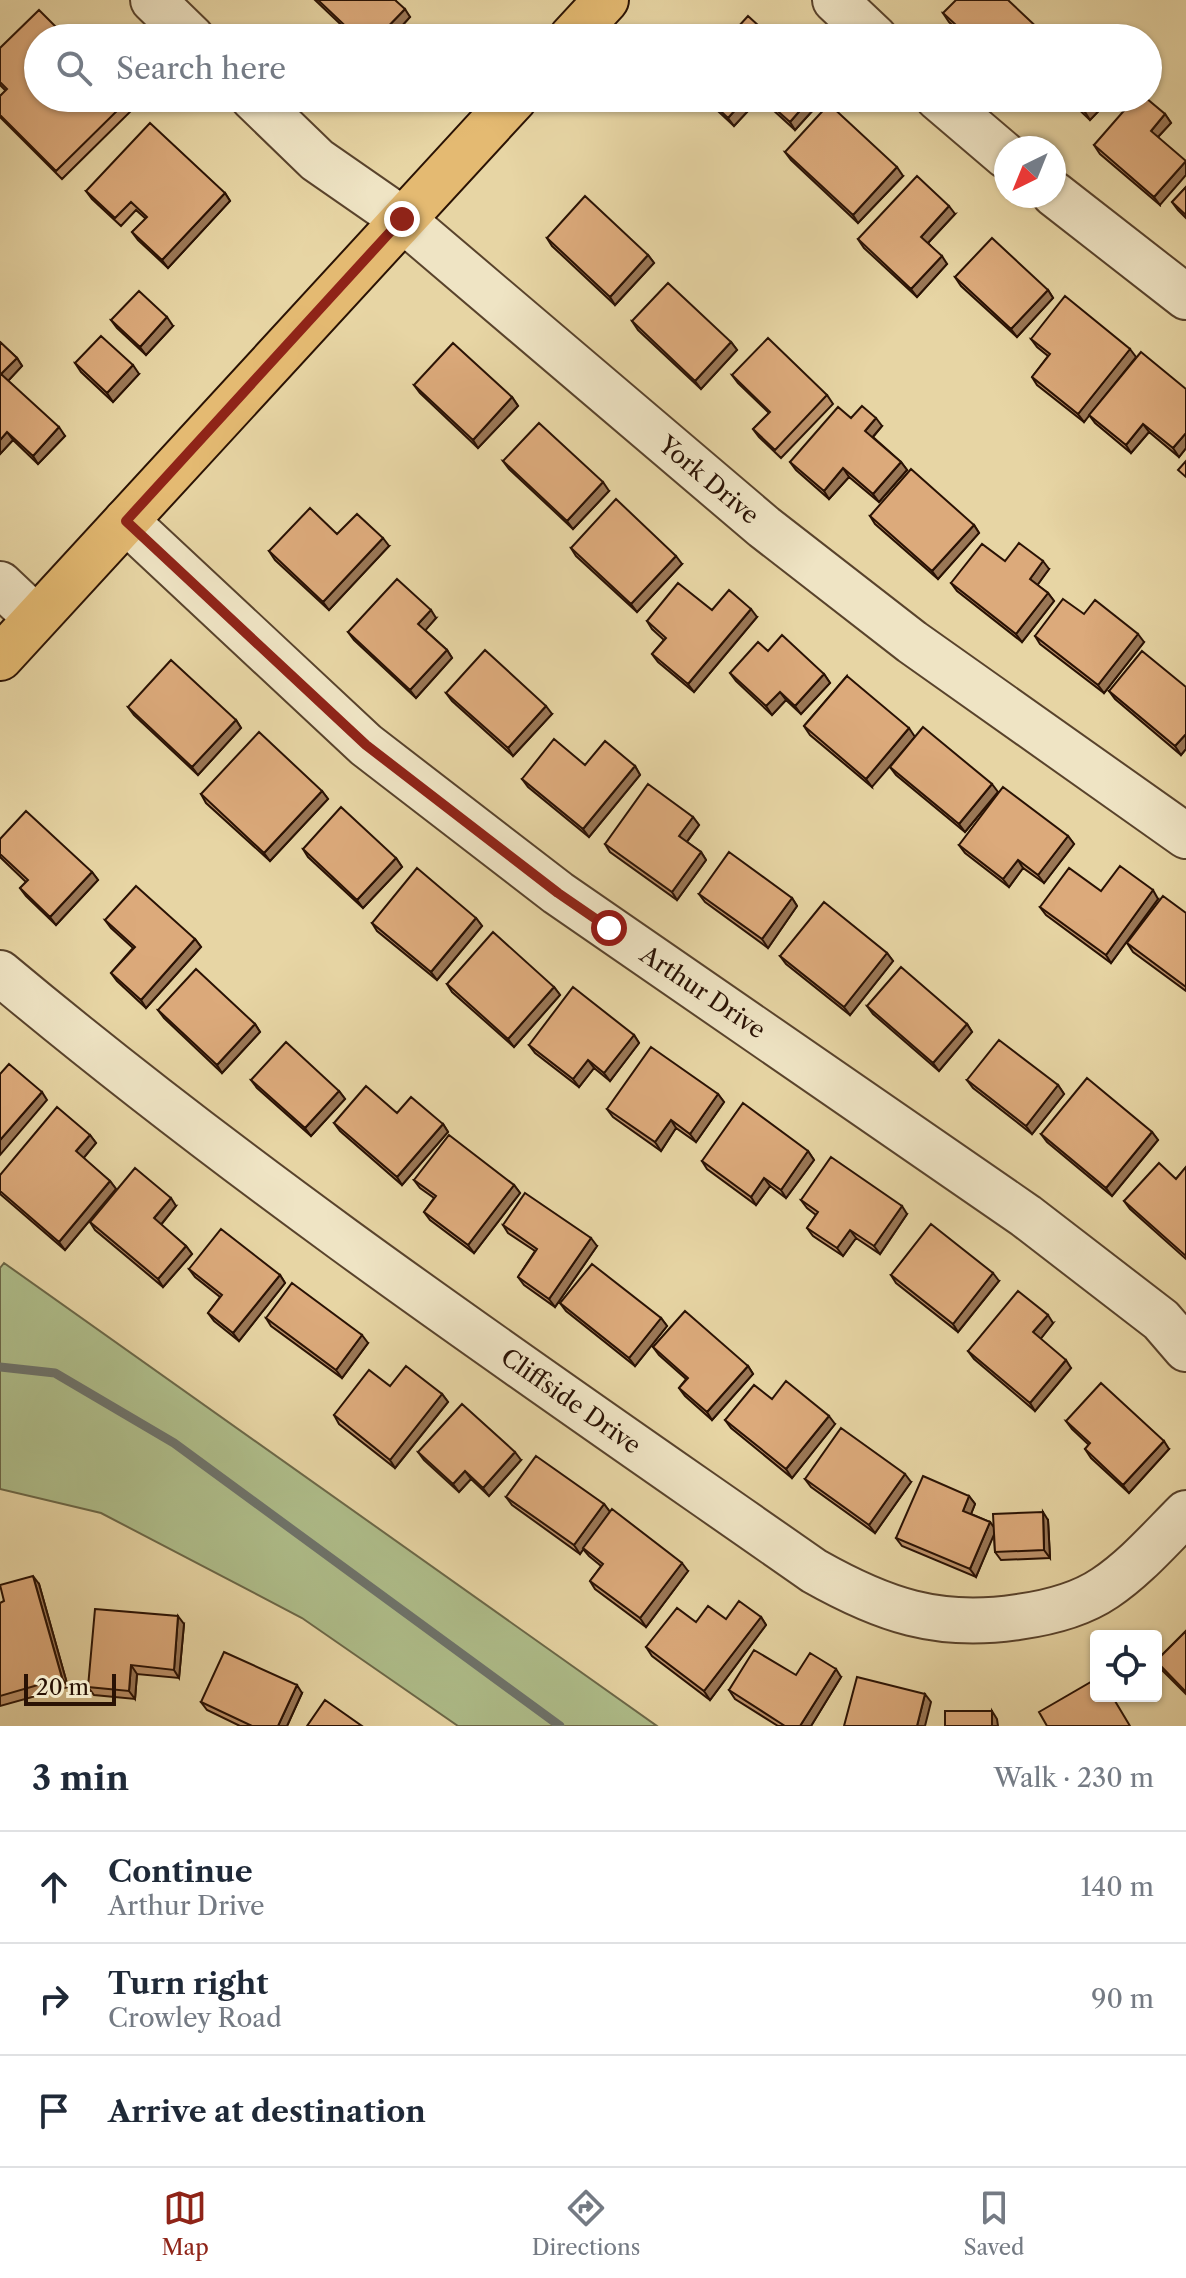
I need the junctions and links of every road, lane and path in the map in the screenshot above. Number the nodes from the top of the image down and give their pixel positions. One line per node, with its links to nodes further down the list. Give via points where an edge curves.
1 (153, 0): 4 (street)
2 (606, 0): 5 (main road)
3 (835, 0): 6 (street)
4 (178, 24)
5 (584, 24)
6 (860, 24)
7 (267, 112): 12 (street, York Drive, via 317,160)
8 (502, 112): 12 (main road)
9 (954, 112): 10 (street)
10 (994, 146)
11 (1066, 203): 13 (street)
12 (402, 219): 14 (main road); 18 (street, York Drive, via 776,536 912,642)
13 (1186, 297)
14 (126, 521): 16 (main road); 20 (street, Arthur Drive, via 366,745 558,893 1026,1216 1161,1320)
15 (0, 584): 16 (street)
16 (36, 618): 17 (main road)
17 (0, 658)
18 (1186, 836)
19 (0, 973): 21 (street, Cliffside Drive, via 104,1061 471,1332 814,1571 859,1596 927,1619 980,1623 1036,1615 1104,1588)
20 (1186, 1349)
21 (1186, 1513)

